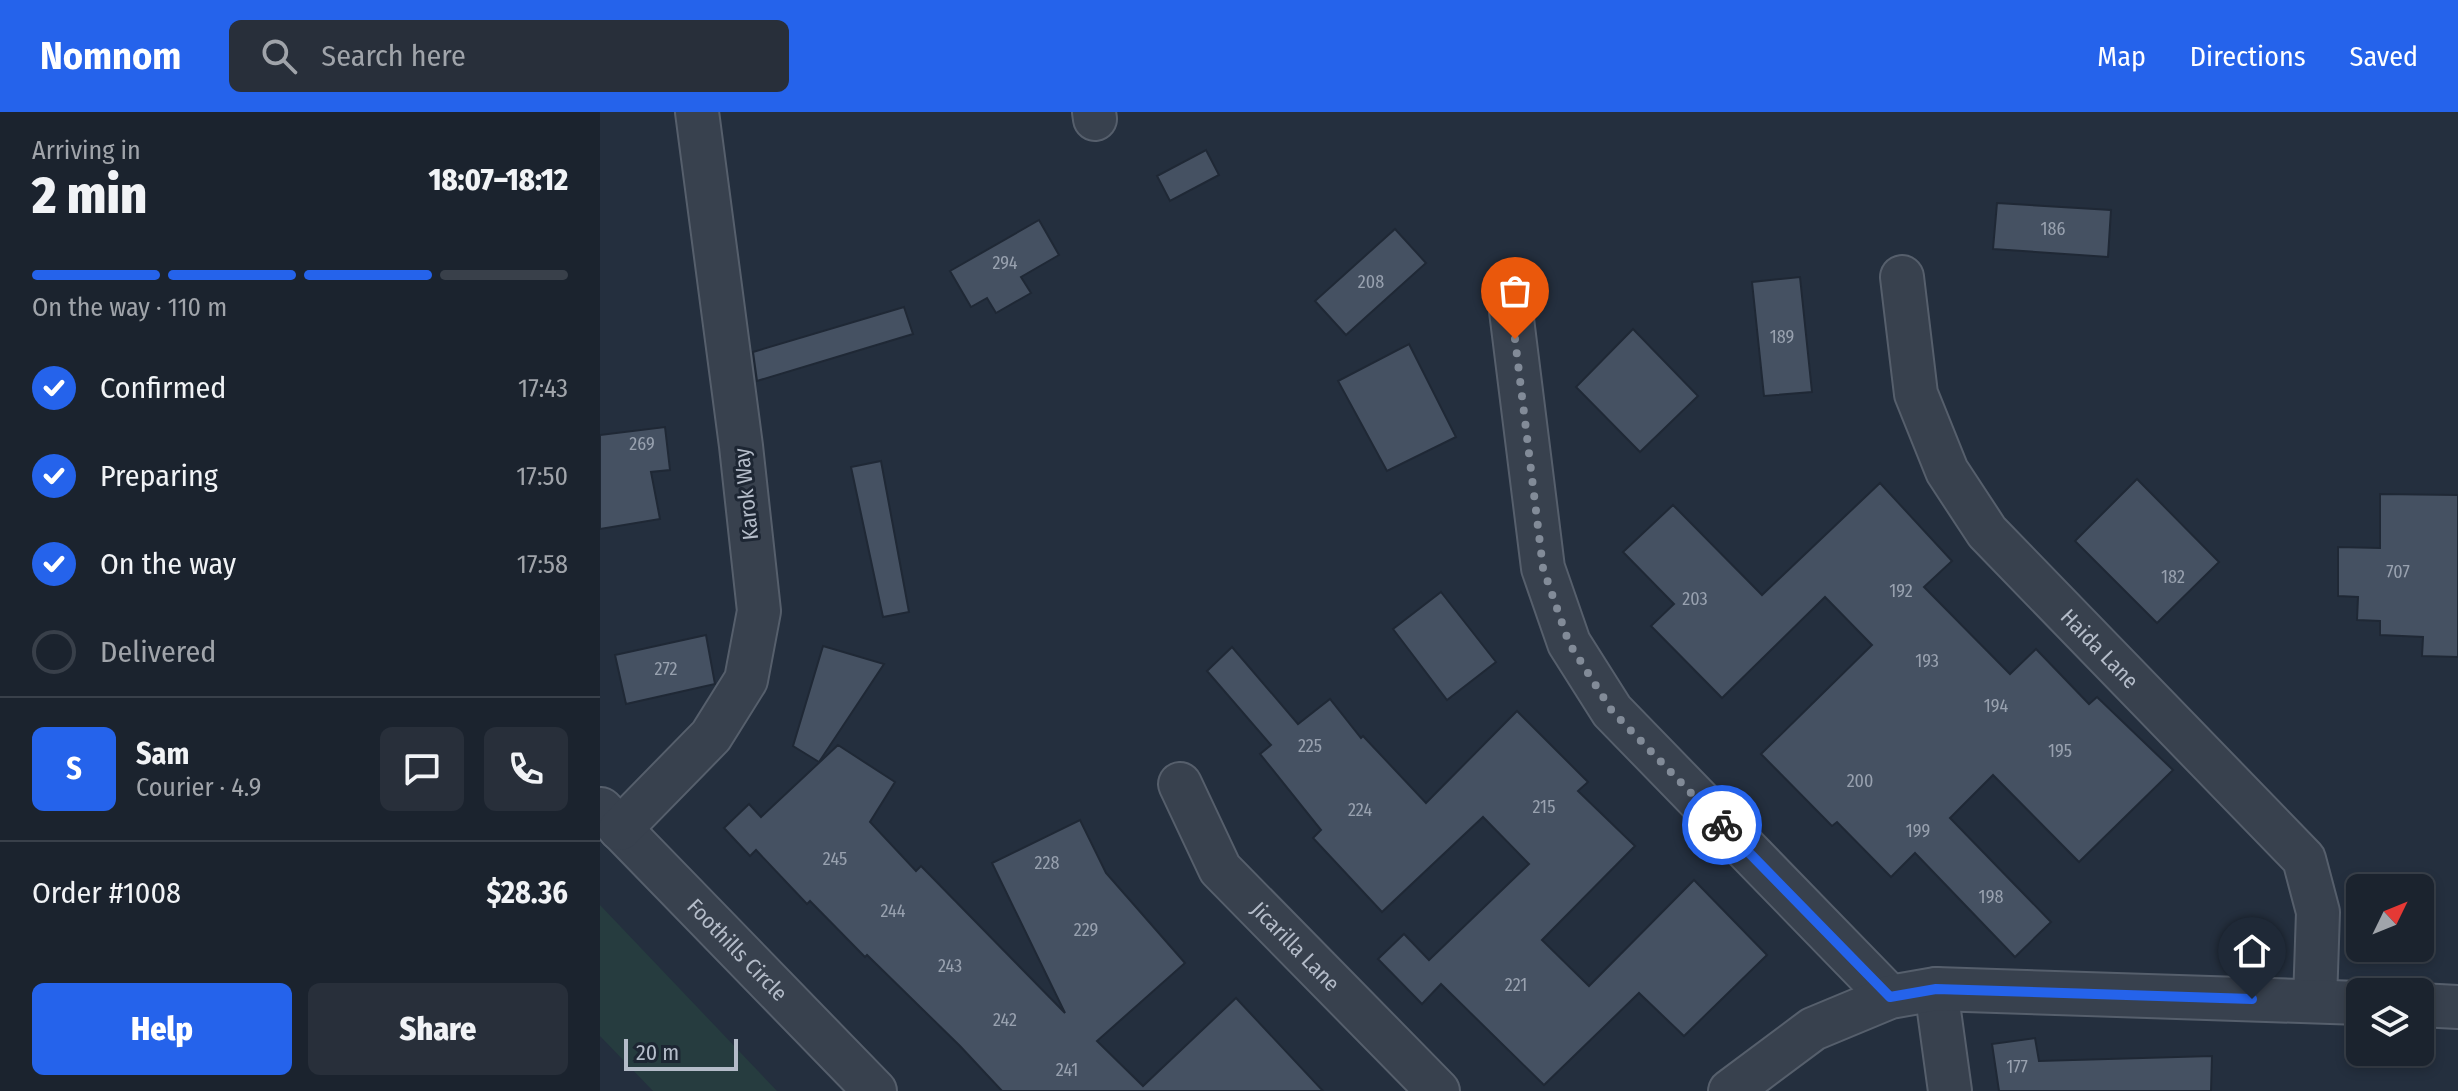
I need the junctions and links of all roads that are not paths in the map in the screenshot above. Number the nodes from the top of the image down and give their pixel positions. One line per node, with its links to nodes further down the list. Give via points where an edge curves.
1 (697, 112): 5 (street, Karok Way, via 759,611 746,680 711,736)
2 (1902, 277): 8 (street, Haida Lane, via 1916,394 1947,471 1987,532 2304,859 2318,912)
3 (1511, 311): 7 (street, via 1543,568 1569,643 1612,711)
4 (1180, 784): 13 (street, Jicarilla Lane, via 1220,869)
5 (610, 819): 12 (street, Foothills Circle)
6 (1936, 989): 7 (street); 8 (street); 15 (street)
7 (1890, 997): 14 (street, via 1813,1029)
8 (2315, 1001): 9 (street)
9 (2346, 1002)
10 (2434, 1006): 11 (street)
11 (2458, 1007)
12 (875, 1091)
13 (1438, 1091)
14 (1730, 1091)
15 (1950, 1091)

